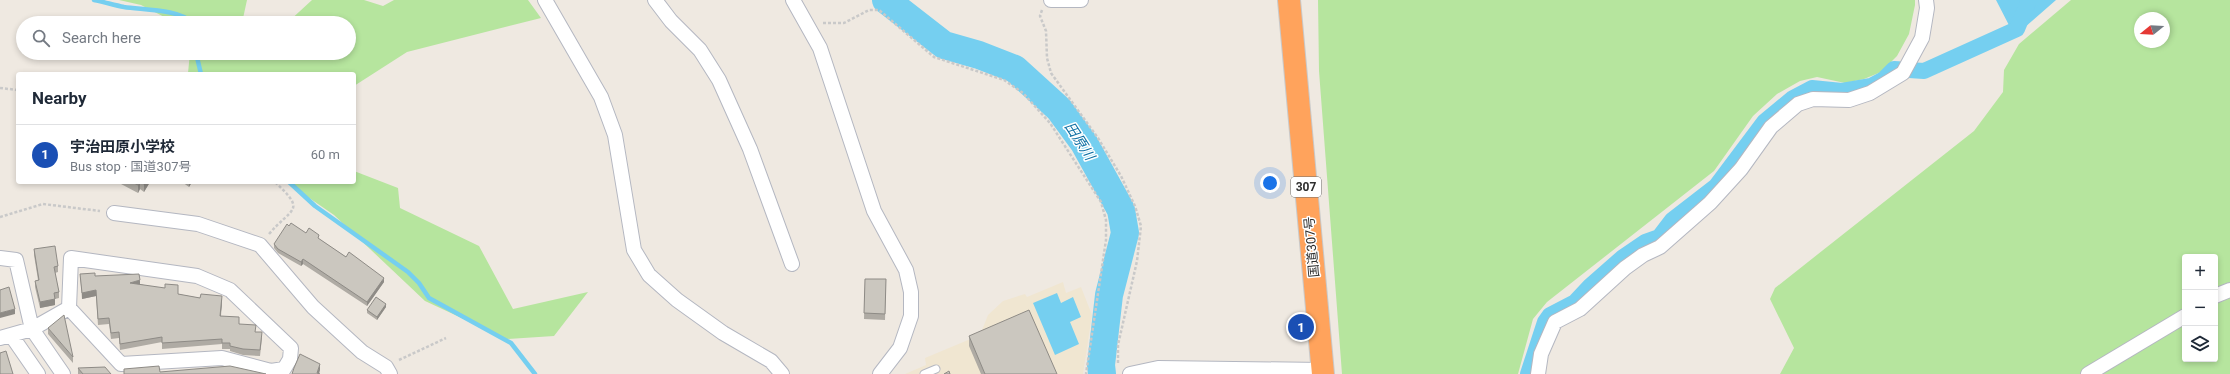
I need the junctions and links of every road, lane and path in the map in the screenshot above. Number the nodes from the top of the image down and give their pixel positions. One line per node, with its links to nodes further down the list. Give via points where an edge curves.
1 (545, 0): 30 (street, via 601,97 615,135 634,250 649,275 723,333 771,361)
2 (655, 0): 16 (street, via 671,21 700,50 719,80 750,149)
3 (793, 0): 8 (street)
4 (1051, 0): 5 (street); 26 (path, via 1042,8 1040,16 1046,31 1047,58 1051,73 1098,138 1121,176 1141,226 1137,261 1118,346)
5 (1081, 0)
6 (1289, 0): 27 (highway, 国道307号 / 307)
7 (1926, 0): 34 (street, via 1922,38 1905,70 1870,93 1849,100 1813,99 1798,104 1771,127 1741,169 1710,203 1660,247 1643,255 1580,308 1555,322 1541,354)
8 (808, 24): 31 (street, via 820,48 874,211 906,270 911,292 911,316 900,348); 33 (path, via 844,23 869,10 879,10 934,57 1004,80 1023,93 1050,123 1101,202 1106,220 1106,240)
9 (0, 88): 10 (path)
10 (16, 90)
11 (277, 184): 14 (path, via 292,198 294,205 291,213 282,219)
12 (114, 213): 13 (path, via 43,204); 14 (street, via 198,224)
13 (0, 217)
14 (260, 245): 25 (street, via 313,307 362,352)
15 (0, 258): 21 (street, via 16,260)
16 (792, 264)
17 (2230, 290): 18 (street)
18 (2218, 295)
19 (69, 308): 19 (street, via 121,364 222,358 271,371 284,369 290,359 291,348 230,290 197,276 71,258); 21 (street)
20 (2182, 318): 35 (street)
21 (32, 329): 22 (street); 29 (street)
22 (6, 337): 28 (street)
23 (446, 338): 25 (path)
24 (936, 369): 32 (lane)
25 (388, 370)
26 (1124, 371): 27 (street, via 1158,368)
27 (1322, 372)
28 (38, 374)
29 (64, 374)
30 (782, 374)
31 (880, 374)
32 (924, 374)
33 (1086, 374)
34 (1538, 374)
35 (2088, 374)

